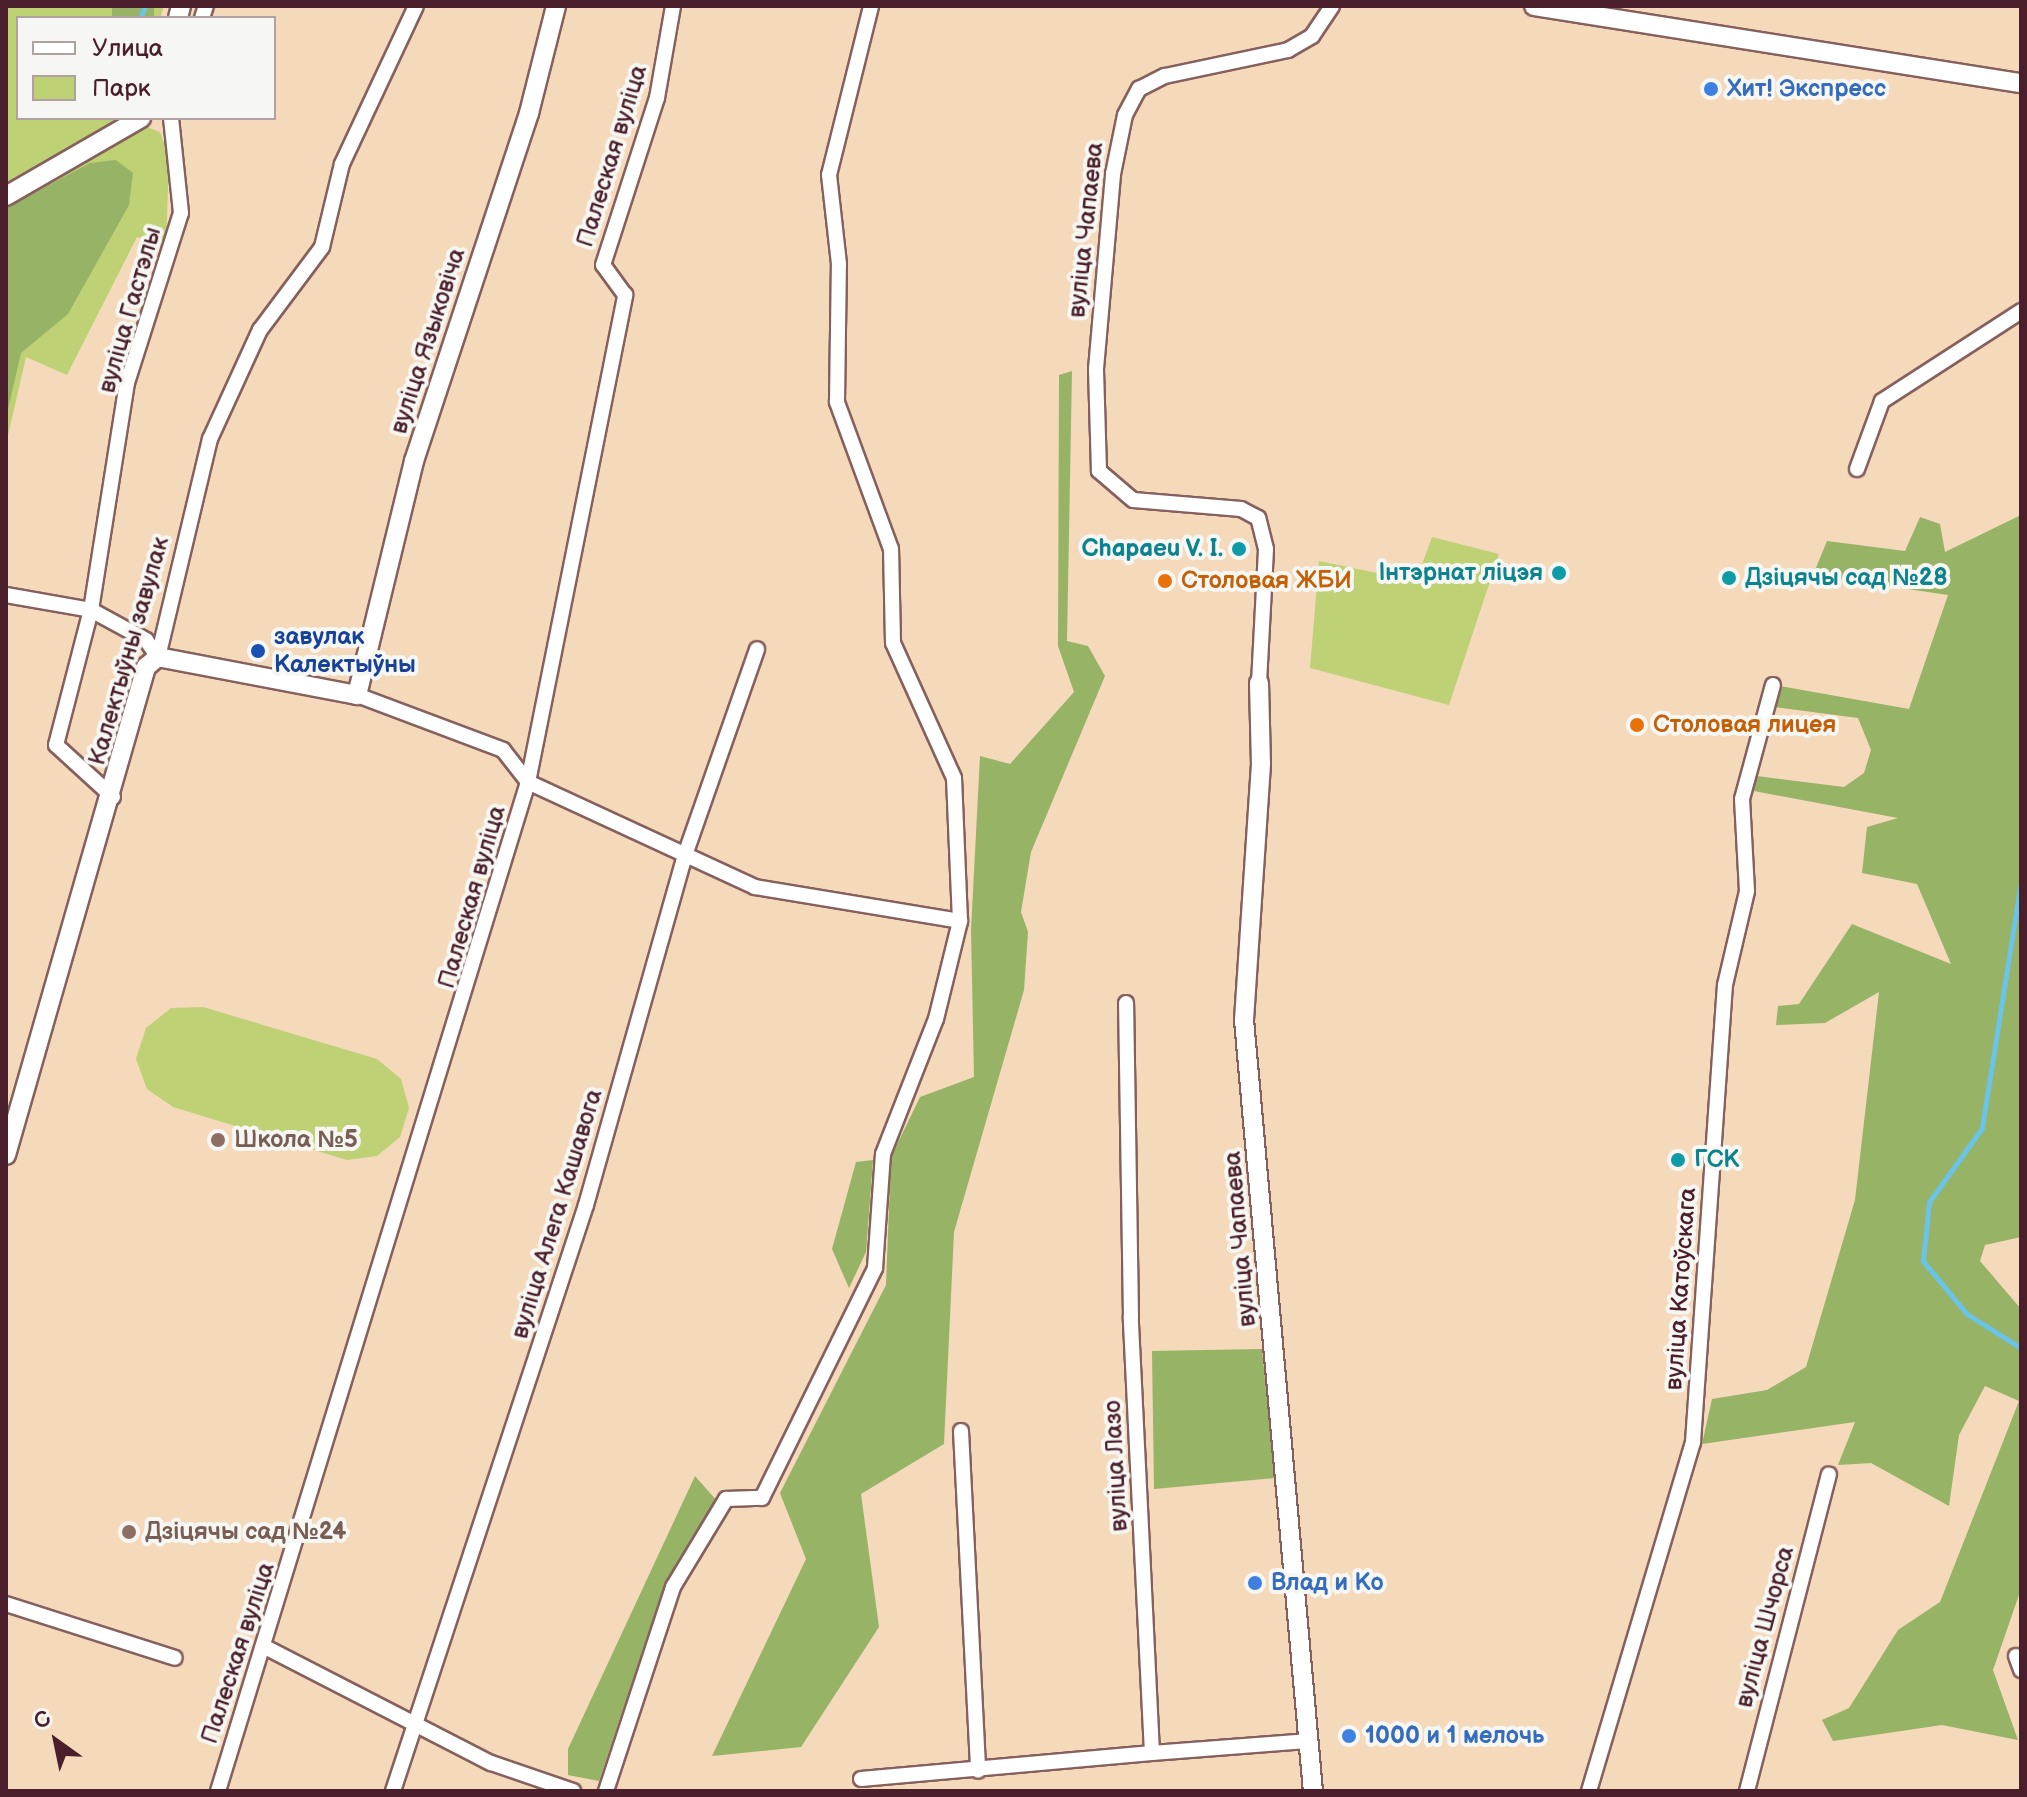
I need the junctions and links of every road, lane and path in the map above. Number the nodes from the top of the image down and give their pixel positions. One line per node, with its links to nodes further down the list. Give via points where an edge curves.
1 (416, 6): 16 (street, Калектыўны завулак, via 342,164 322,247 260,330 210,439)
2 (556, 6): 19 (street, вуліца Языковіча, via 529,113 414,461)
3 (673, 6): 20 (street, Палеская вуліца, via 657,98 603,265 625,295)
4 (871, 6): 23 (street, via 829,175 839,264 837,402 891,549 893,643 954,778)
5 (1332, 6): 17 (street, вуліца Чапаева, via 1312,36 1288,50 1165,76 1139,89 1125,115 1096,369 1099,471 1133,500 1215,507 1258,518 1266,549)
6 (1534, 6): 7 (street)
7 (2021, 83)
8 (138, 120): 10 (street)
9 (171, 120): 14 (street, вуліца Гастэлы, via 181,213 127,383)
10 (6, 196)
11 (2021, 311): 12 (street, via 1882,401)
12 (1857, 469)
13 (6, 595): 14 (street)
14 (91, 610): 16 (street, via 146,640); 21 (street, вуліца Гастэлы, via 56,745)
15 (757, 649): 22 (street, вуліца Алега Кашавога)
16 (158, 657): 19 (street); 21 (street, Калектыўны завулак, via 146,667)
17 (1259, 683): 32 (street, вуліца Чапаева, via 1261,764 1244,1020)
18 (1773, 685): 41 (street, вуліца Катоўскага, via 1742,799 1747,891 1725,985 1693,1442)
19 (357, 695): 20 (street, via 503,750)
20 (528, 782): 22 (street); 29 (street, Палеская вуліца)
21 (113, 797): 25 (street, Калектыўны завулак)
22 (685, 855): 23 (street, via 755,887); 31 (street, вуліца Алега Кашавога, via 586,1205)
23 (960, 921): 39 (street, via 936,1019 883,1154 875,1268 762,1498 726,1499 673,1587)
24 (1126, 1003): 33 (street, вуліца Лазо, via 1131,1317)
25 (6, 1155)
26 (961, 1431): 34 (street)
27 (1829, 1474): 42 (street, вуліца Шчорса)
28 (6, 1604): 30 (street)
29 (263, 1646): 31 (street); 36 (street, Палеская вуліца)
30 (175, 1658)
31 (414, 1721): 37 (street, вуліца Алега Кашавога); 38 (street, via 491,1763)
32 (1307, 1741): 33 (street); 40 (street, вуліца Чапаева)
33 (1152, 1753): 34 (street)
34 (978, 1771): 35 (street)
35 (861, 1779)
36 (218, 1791)
37 (393, 1791)
38 (573, 1791)
39 (606, 1791)
40 (1313, 1791)
41 (1589, 1791)
42 (1747, 1791)

